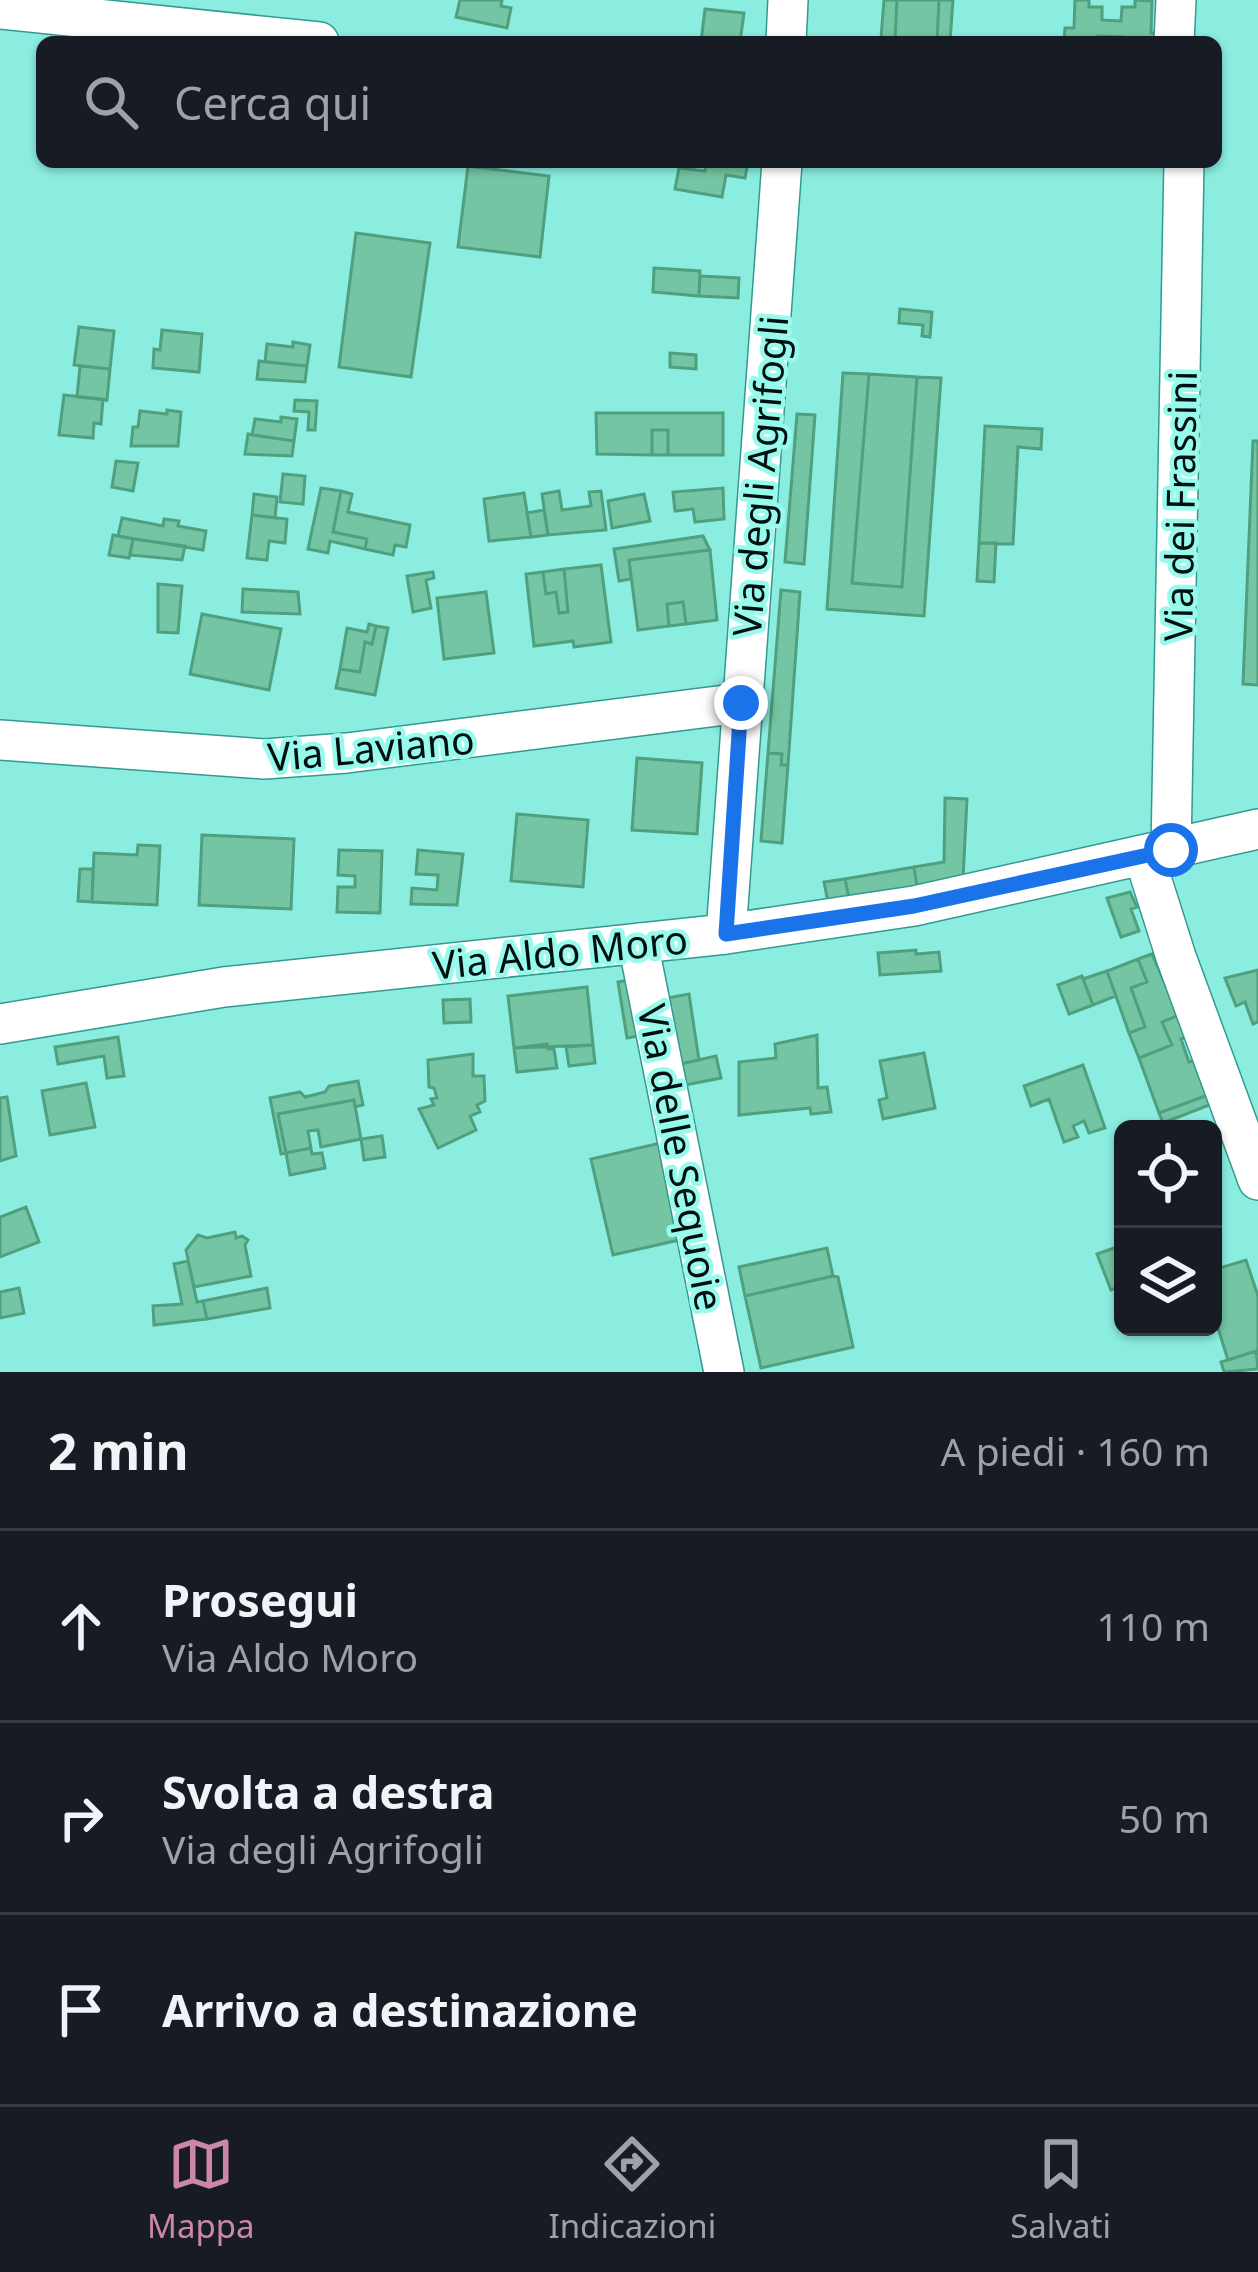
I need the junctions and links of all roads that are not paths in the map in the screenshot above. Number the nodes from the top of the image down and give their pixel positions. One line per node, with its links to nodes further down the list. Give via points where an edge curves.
1 (788, 0): 5 (street)
2 (1176, 0): 6 (street)
3 (0, 9): 4 (street)
4 (261, 36)
5 (786, 36)
6 (1174, 36)
7 (782, 168): 9 (street, Via degli Agrifogli)
8 (1184, 168): 12 (street, Via dei Frassini)
9 (741, 703): 10 (street, Via Laviano, via 263,759); 13 (street, Via degli Agrifogli)
10 (0, 740)
11 (1258, 829): 12 (street, Via Aldo Moro)
12 (1158, 853): 13 (street, Via Aldo Moro, via 914,906); 16 (street, Via dei Frassini, via 1176,957)
13 (726, 934): 14 (street, Via Aldo Moro)
14 (638, 943): 15 (street, Via Aldo Moro, via 224,987); 17 (street, Via delle Sequoie)
15 (0, 1024)
16 (1258, 1180)
17 (724, 1372)

